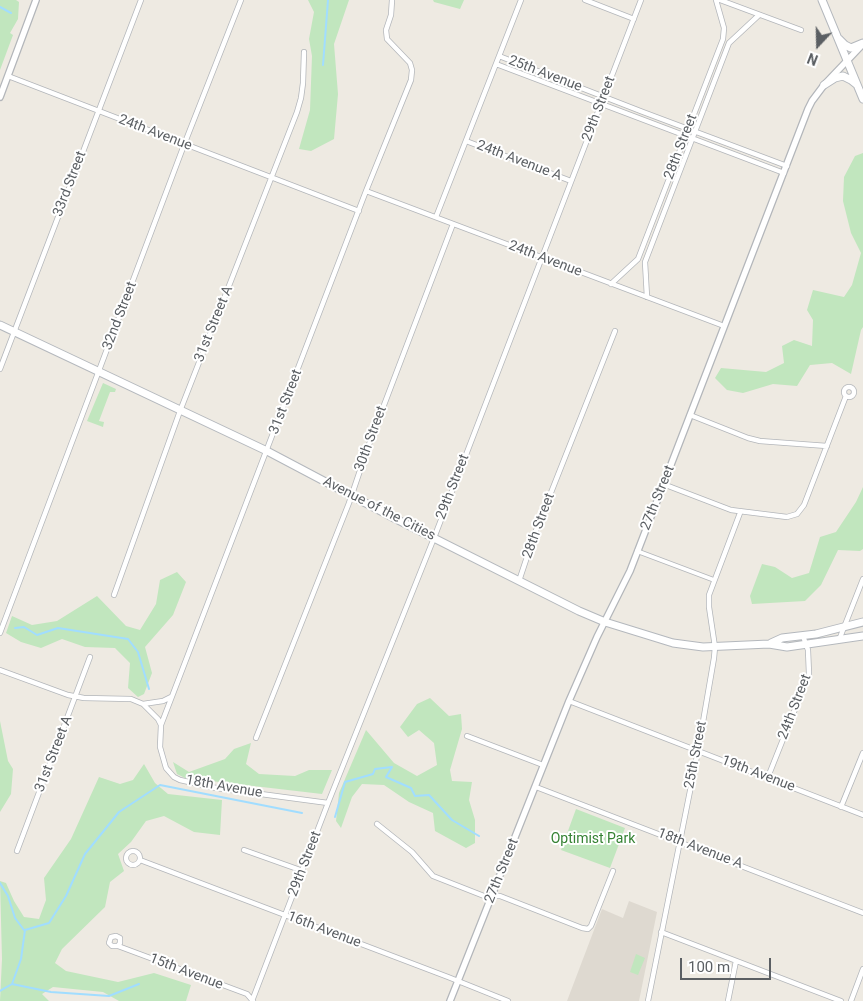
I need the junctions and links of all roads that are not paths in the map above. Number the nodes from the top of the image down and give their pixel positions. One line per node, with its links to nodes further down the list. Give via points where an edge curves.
1 (36, 0): 19 (street)
2 (141, 0): 26 (street, 33rd Street)
3 (241, 0): 32 (street, 32nd Street)
4 (392, 0): 37 (street, 31st Street, via 387,39 410,63 411,80)
5 (521, 0): 16 (street)
6 (585, 0): 11 (street)
7 (641, 0): 11 (street, 29th Street)
8 (718, 0): 10 (street); 27 (street, 28th Street, via 723,39)
9 (822, 0): 13 (main road)
10 (759, 15): 12 (street); 28 (street, 28th Street, via 729,42)
11 (634, 19): 23 (street, 29th Street)
12 (801, 30)
13 (836, 35): 14 (main road, via 845,46 851,48); 17 (main road)
14 (863, 44): 17 (street, 27th Street)
15 (304, 52): 35 (street, 31st Street A, via 301,98)
16 (499, 56): 18 (street); 23 (street, 25th Avenue)
17 (847, 61): 20 (street, 27th Street); 21 (main road)
18 (496, 64): 25 (street, 25th Avenue); 31 (street)
19 (8, 76): 22 (street); 26 (street, 24th Avenue)
20 (824, 85): 21 (main road, via 843,76); 33 (street, 27th Street, via 812,101)
21 (858, 85): 24 (main road)
22 (0, 97)
23 (604, 97): 25 (street, 29th Street); 27 (street, 25th Avenue)
24 (863, 99)
25 (601, 105): 29 (street, 25th Avenue); 36 (street, 29th Street)
26 (99, 111): 32 (street, 24th Avenue); 47 (street, 33rd Street)
27 (688, 130): 28 (street, 25th Avenue); 29 (street, 28th Street)
28 (694, 132): 30 (street, 28th Street); 33 (street, 25th Avenue)
29 (685, 136): 30 (street, 25th Avenue); 42 (street, 28th Street, via 638,259)
30 (692, 139): 34 (street, 25th Avenue); 43 (street, 28th Street, via 645,262)
31 (466, 141): 36 (street, 24th Avenue A); 39 (street)
32 (184, 145): 35 (street, 24th Avenue); 49 (street, 32nd Street)
33 (787, 166): 34 (street, 27th Street)
34 (784, 173): 45 (street, 27th Street)
35 (272, 178): 38 (street, 24th Avenue); 51 (street, 31st Street A)
36 (571, 181): 41 (street, 29th Street)
37 (366, 191): 38 (street, 31st Street); 39 (street, 24th Avenue)
38 (358, 211): 54 (street, 31st Street)
39 (436, 217): 40 (street, 24th Avenue)
40 (453, 224): 41 (street, 24th Avenue); 56 (street, 30th Street)
41 (541, 258): 42 (street, 24th Avenue); 58 (street, 29th Street)
42 (611, 284): 43 (street, 24th Avenue)
43 (647, 298): 45 (street, 24th Avenue)
44 (0, 325): 47 (main road, Avenue of the Cities)
45 (724, 326): 52 (street, 27th Street)
46 (615, 331): 62 (street, 28th Street)
47 (14, 332): 48 (street, 33rd Street); 49 (main road, Avenue of the Cities)
48 (0, 369)
49 (98, 372): 51 (main road, Avenue of the Cities); 67 (street, 32nd Street)
50 (846, 396): 53 (street)
51 (180, 410): 54 (main road, Avenue of the Cities); 63 (street, 31st Street A)
52 (690, 416): 53 (street, via 760,441); 55 (street, 27th Street)
53 (828, 446): 57 (street, via 804,505 797,514 787,517)
54 (267, 451): 56 (main road, Avenue of the Cities); 77 (street, 31st Street)
55 (663, 484): 57 (street); 59 (street, 27th Street)
56 (352, 495): 58 (main road, Avenue of the Cities); 82 (street, 30th Street)
57 (740, 513): 61 (street, 25th Street)
58 (434, 538): 62 (main road, Avenue of the Cities); 88 (street, 29th Street)
59 (637, 551): 61 (street); 64 (street, 27th Street)
60 (863, 578): 66 (street)
61 (714, 580): 73 (street, 25th Street, via 708,601)
62 (519, 581): 64 (main road, Avenue of the Cities)
63 (114, 595)
64 (605, 622): 73 (main road, Avenue of the Cities, via 672,643); 78 (street, 27th Street)
65 (863, 622): 66 (main road, Avenue of the Cities)
66 (844, 628): 68 (main road, Avenue of the Cities); 70 (street)
67 (0, 633)
68 (803, 636): 71 (main road, Avenue of the Cities, via 782,638); 72 (street, 24th Street)
69 (863, 638): 70 (main road, Avenue of the Cities)
70 (839, 640): 72 (main road, Avenue of the Cities)
71 (770, 644): 72 (main road, Avenue of the Cities, via 787,647); 73 (main road, Avenue of the Cities)
72 (806, 644): 86 (street, 24th Street, via 808,674)
73 (715, 647): 83 (street, 25th Street)
74 (90, 657): 76 (street, 31st Street A)
75 (0, 670): 76 (street)
76 (75, 696): 79 (street, via 132,699); 94 (street, 31st Street A)
77 (172, 697): 79 (street); 80 (street, 31st Street)
78 (569, 701): 83 (street, 19th Avenue); 85 (street, 27th Street)
79 (143, 704): 80 (street)
80 (161, 725): 88 (street, 18th Avenue, via 162,757 169,772 180,780)
81 (467, 736): 85 (street)
82 (256, 738)
83 (698, 751): 86 (street, 19th Avenue); 92 (street, 25th Street)
84 (863, 753): 89 (street)
85 (543, 765): 87 (street, 27th Street)
86 (768, 778): 89 (street, 19th Avenue)
87 (536, 787): 92 (street, 18th Avenue A); 98 (street, 27th Street)
88 (328, 803): 96 (street, 29th Street)
89 (841, 807): 90 (street, 19th Avenue)
90 (863, 815)
91 (377, 824): 98 (street, via 412,852 433,876 484,896)
92 (679, 841): 99 (street, 18th Avenue A); 101 (street, 25th Street)
93 (244, 850): 96 (street)
94 (17, 851)
95 (140, 860): 100 (street, 16th Avenue)
96 (303, 871): 100 (street, 29th Street)
97 (612, 871): 98 (street, via 588,929 500,896)
98 (492, 896): 105 (street, 27th Street)
99 (863, 913)
100 (286, 915): 105 (street, 16th Avenue); 106 (street, 29th Street)
101 (661, 932): 103 (street); 109 (street, 25th Street)
102 (118, 946): 106 (street, 15th Avenue, via 246,994)
103 (736, 960): 110 (street); 111 (street)
104 (863, 969): 112 (street)
105 (458, 981): 107 (street, 27th Street); 108 (street, 16th Avenue)
106 (252, 1001)
107 (450, 1001)
108 (508, 1001)
109 (648, 1001)
110 (728, 1001)
111 (841, 1001)
112 (851, 1001)

